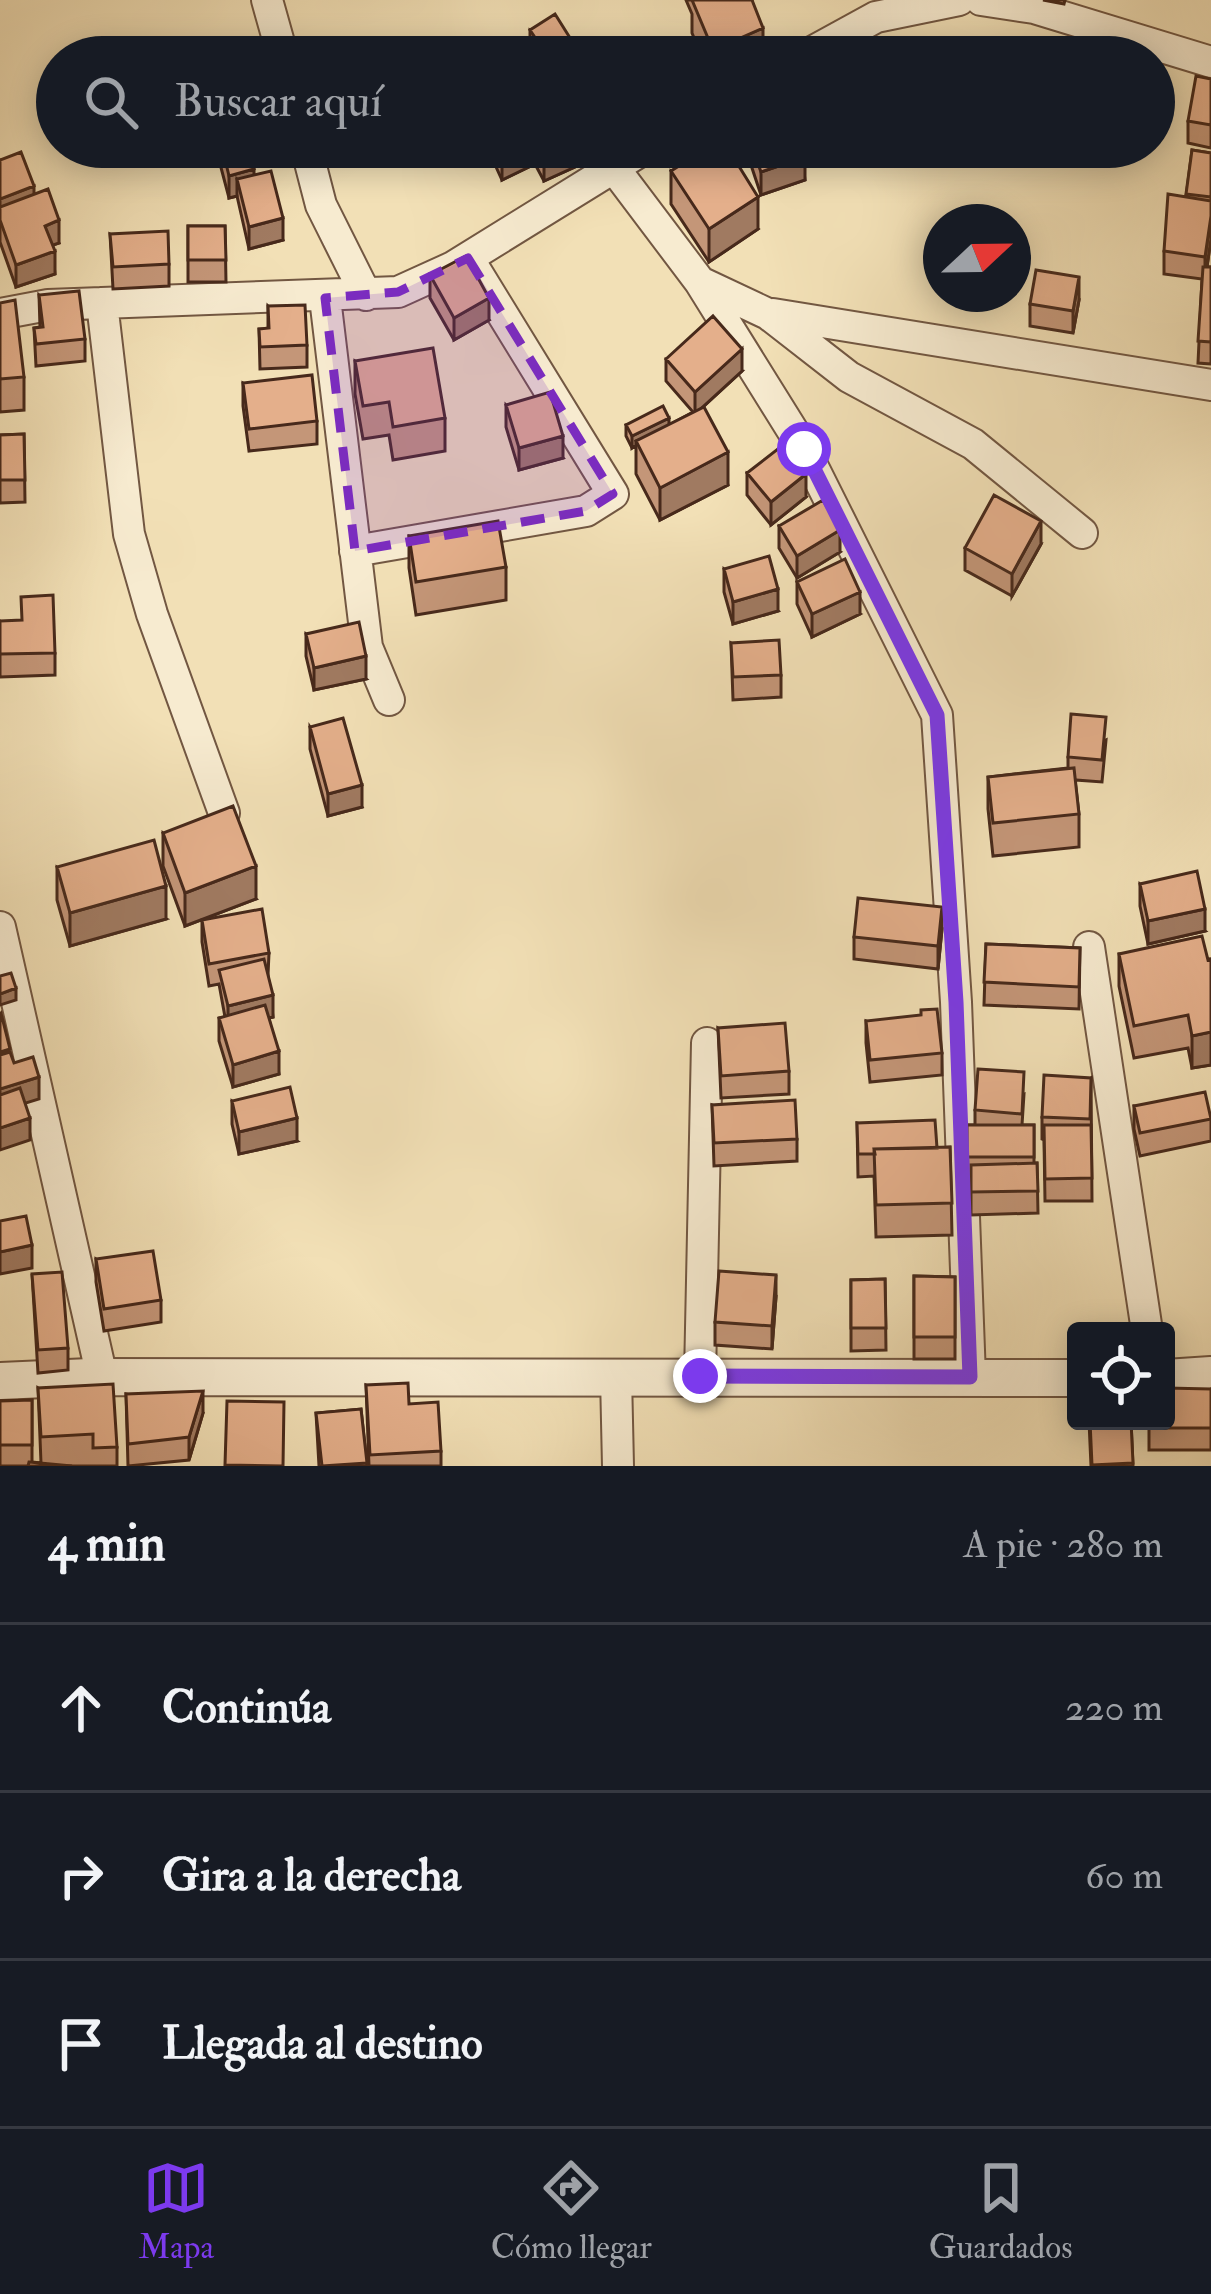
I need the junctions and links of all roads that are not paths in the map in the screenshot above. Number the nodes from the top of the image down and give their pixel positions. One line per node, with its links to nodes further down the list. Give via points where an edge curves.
1 (266, 0): 5 (street)
2 (959, 0): 4 (street)
3 (981, 0): 7 (street)
4 (879, 8): 6 (street)
5 (277, 36)
6 (836, 36)
7 (1126, 36)
8 (1175, 51): 9 (street)
9 (1211, 62)
10 (312, 168): 14 (street, via 321,205)
11 (614, 168): 12 (street); 13 (street)
12 (468, 258): 14 (street, via 398,292); 21 (street, via 613,494 586,511)
13 (700, 282): 18 (street); 32 (street, via 804,449 937,715)
14 (366, 295): 15 (street)
15 (325, 298): 16 (street); 21 (street)
16 (102, 303): 17 (street); 23 (street, via 130,534)
17 (0, 314)
18 (768, 314): 19 (street); 20 (street, via 849,377 973,444)
19 (1211, 385)
20 (1082, 532)
21 (355, 551): 22 (street, via 367,647)
22 (389, 700)
23 (224, 813)
24 (0, 927): 31 (street)
25 (1089, 947): 27 (street)
26 (707, 1043): 30 (street)
27 (1146, 1322)
28 (1211, 1375): 33 (street)
29 (616, 1376): 30 (street); 31 (street); 36 (street)
30 (700, 1376): 32 (street)
31 (102, 1377): 35 (street)
32 (970, 1377): 34 (street)
33 (1175, 1377)
34 (1067, 1378)
35 (0, 1382)
36 (618, 1466)

